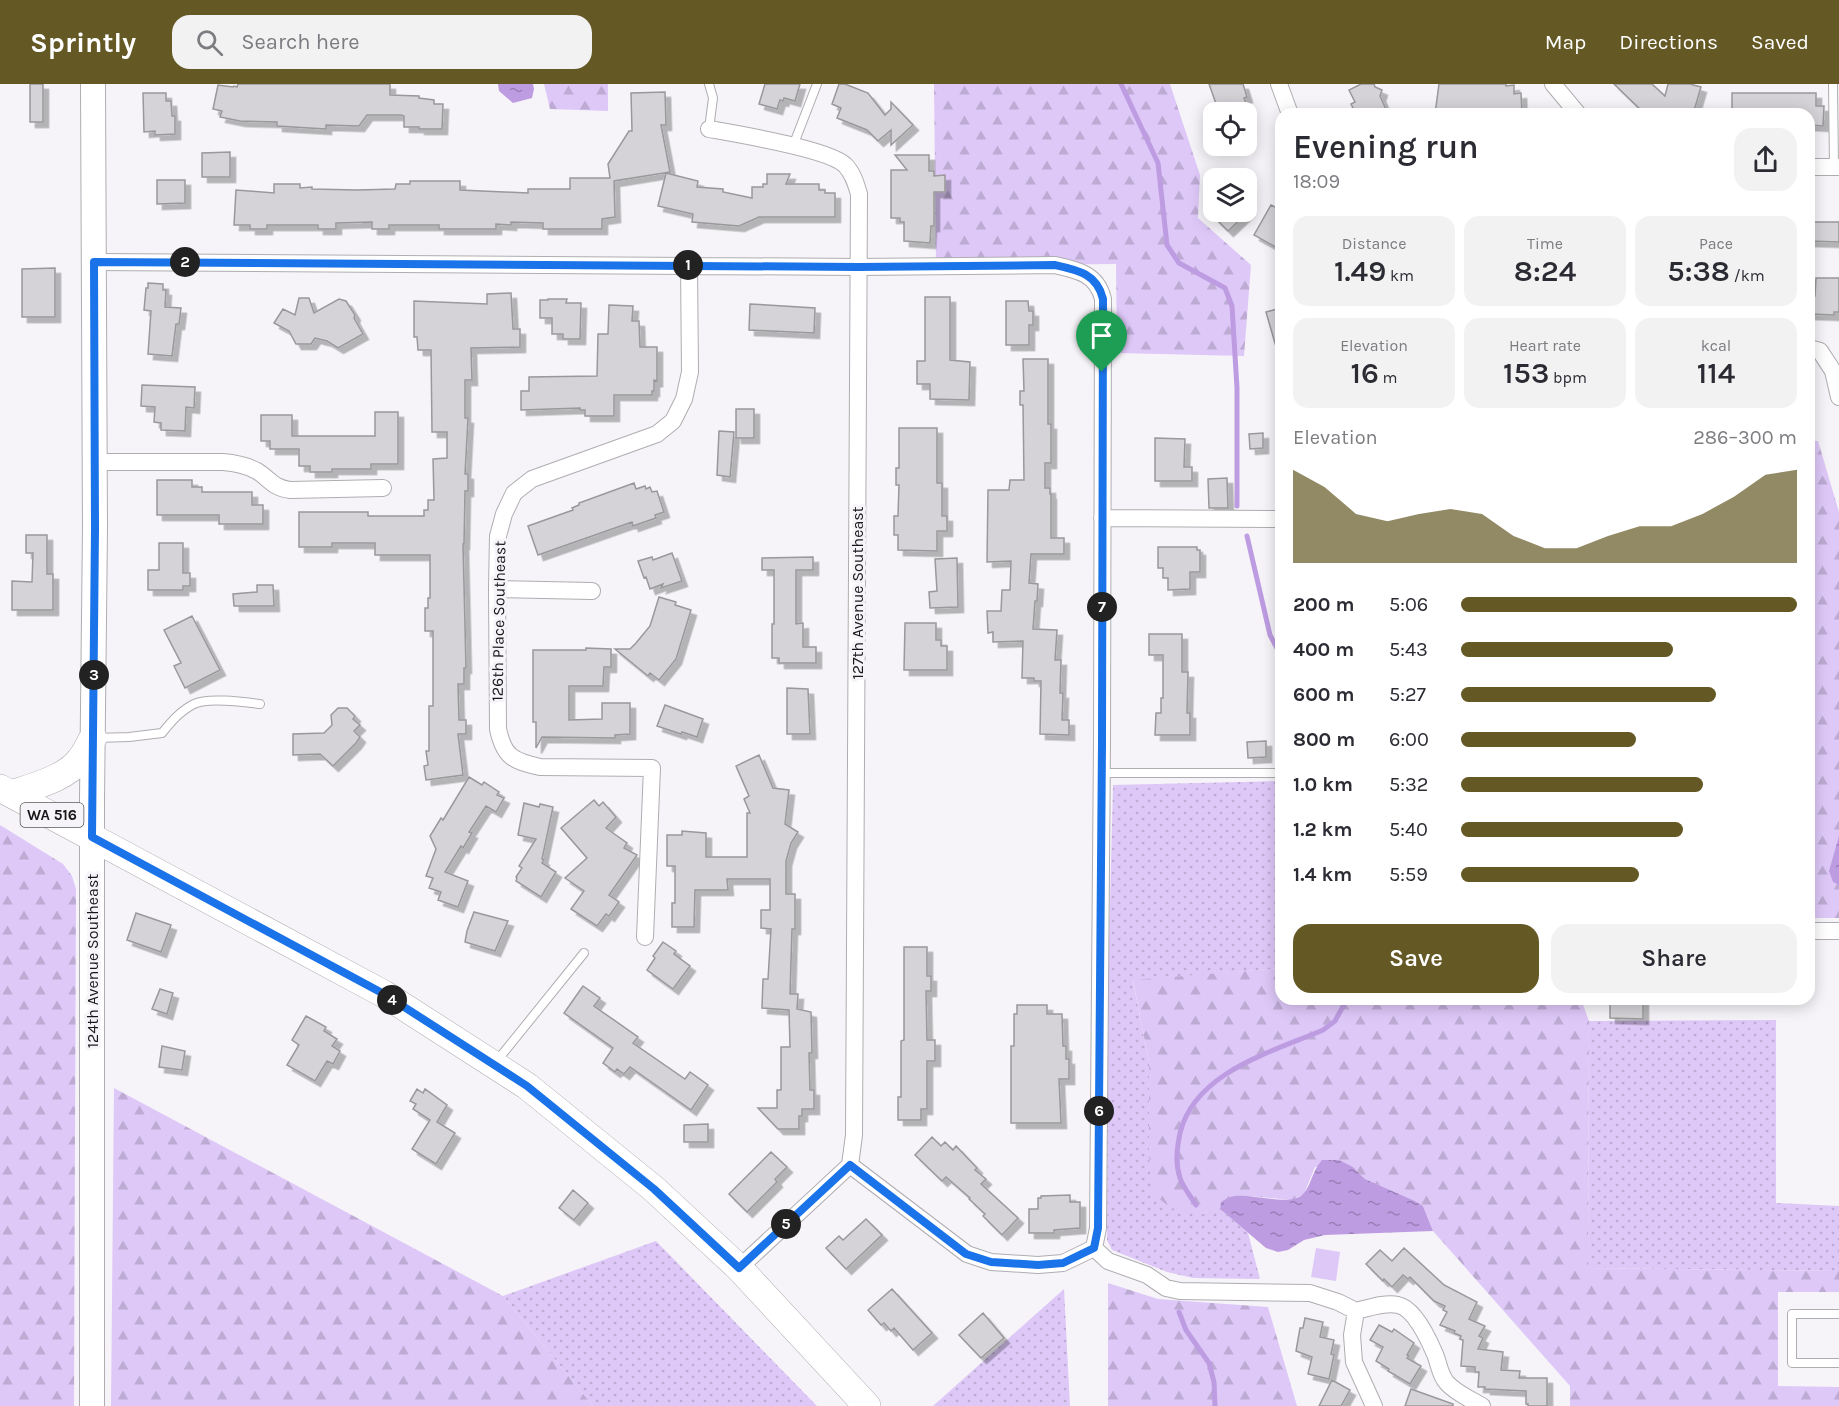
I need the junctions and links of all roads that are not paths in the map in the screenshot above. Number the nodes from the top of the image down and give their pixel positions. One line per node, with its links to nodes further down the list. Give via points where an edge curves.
1 (93, 84): 13 (street, 124th Avenue Southeast)
2 (709, 84): 9 (lane, via 713,98)
3 (817, 84): 10 (lane)
4 (1279, 84): 7 (street)
5 (1553, 84): 8 (street)
6 (1833, 84): 11 (lane)
7 (1288, 108)
8 (1570, 108)
9 (710, 129): 10 (street, 127th Avenue Southeast)
10 (792, 147): 15 (street, 127th Avenue Southeast, via 832,158 844,164 854,177 859,194)
11 (1837, 167): 12 (street)
12 (1815, 168)
13 (94, 262): 14 (street); 18 (street, 124th Avenue Southeast)
14 (689, 265): 15 (street); 22 (street, 126th Place Southeast, via 690,372 684,399 673,421 657,434 532,479 514,493 498,536)
15 (858, 267): 20 (street, via 1055,265 1088,275 1100,287); 35 (street, 127th Avenue Southeast, via 855,1123)
16 (1815, 350): 17 (street, via 1833,371)
17 (1839, 397)
18 (95, 462): 19 (street, via 223,462 255,470 279,489); 25 (street, 124th Avenue Southeast)
19 (383, 489)
20 (1102, 518): 21 (street); 26 (street)
21 (1275, 519)
22 (497, 589): 23 (street); 32 (street, 126th Place Southeast, via 498,729 501,746 511,758 540,767 652,768)
23 (592, 591)
24 (260, 704): 25 (lane, via 195,703 162,733)
25 (93, 738): 28 (main road, via 81,760 70,769 56,777); 29 (street, 124th Avenue Southeast)
26 (1102, 773): 27 (lane); 36 (street, via 1098,1228)
27 (1275, 773)
28 (5, 791): 29 (main road, WA 516)
29 (92, 837): 34 (main road, WA 516, via 384,994); 41 (street, 124th Avenue Southeast)
30 (1815, 931): 31 (street)
31 (1839, 931)
32 (645, 937)
33 (584, 952): 34 (lane)
34 (494, 1065): 37 (main road, WA 516, via 527,1086 654,1189)
35 (850, 1165): 36 (street, via 966,1254 991,1262 1038,1265 1063,1263); 37 (street)
36 (1094, 1248): 38 (street, via 1108,1261 1146,1275 1166,1288 1310,1293)
37 (739, 1268): 42 (main road, WA 516)
38 (1356, 1311): 43 (street, via 1352,1335 1354,1362); 44 (street, via 1399,1305 1412,1313 1446,1382)
39 (1839, 1314): 40 (lane, via 1792,1314 1792,1363)
40 (1839, 1363)
41 (92, 1406)
42 (867, 1406)
43 (1374, 1406)
44 (1482, 1406)

